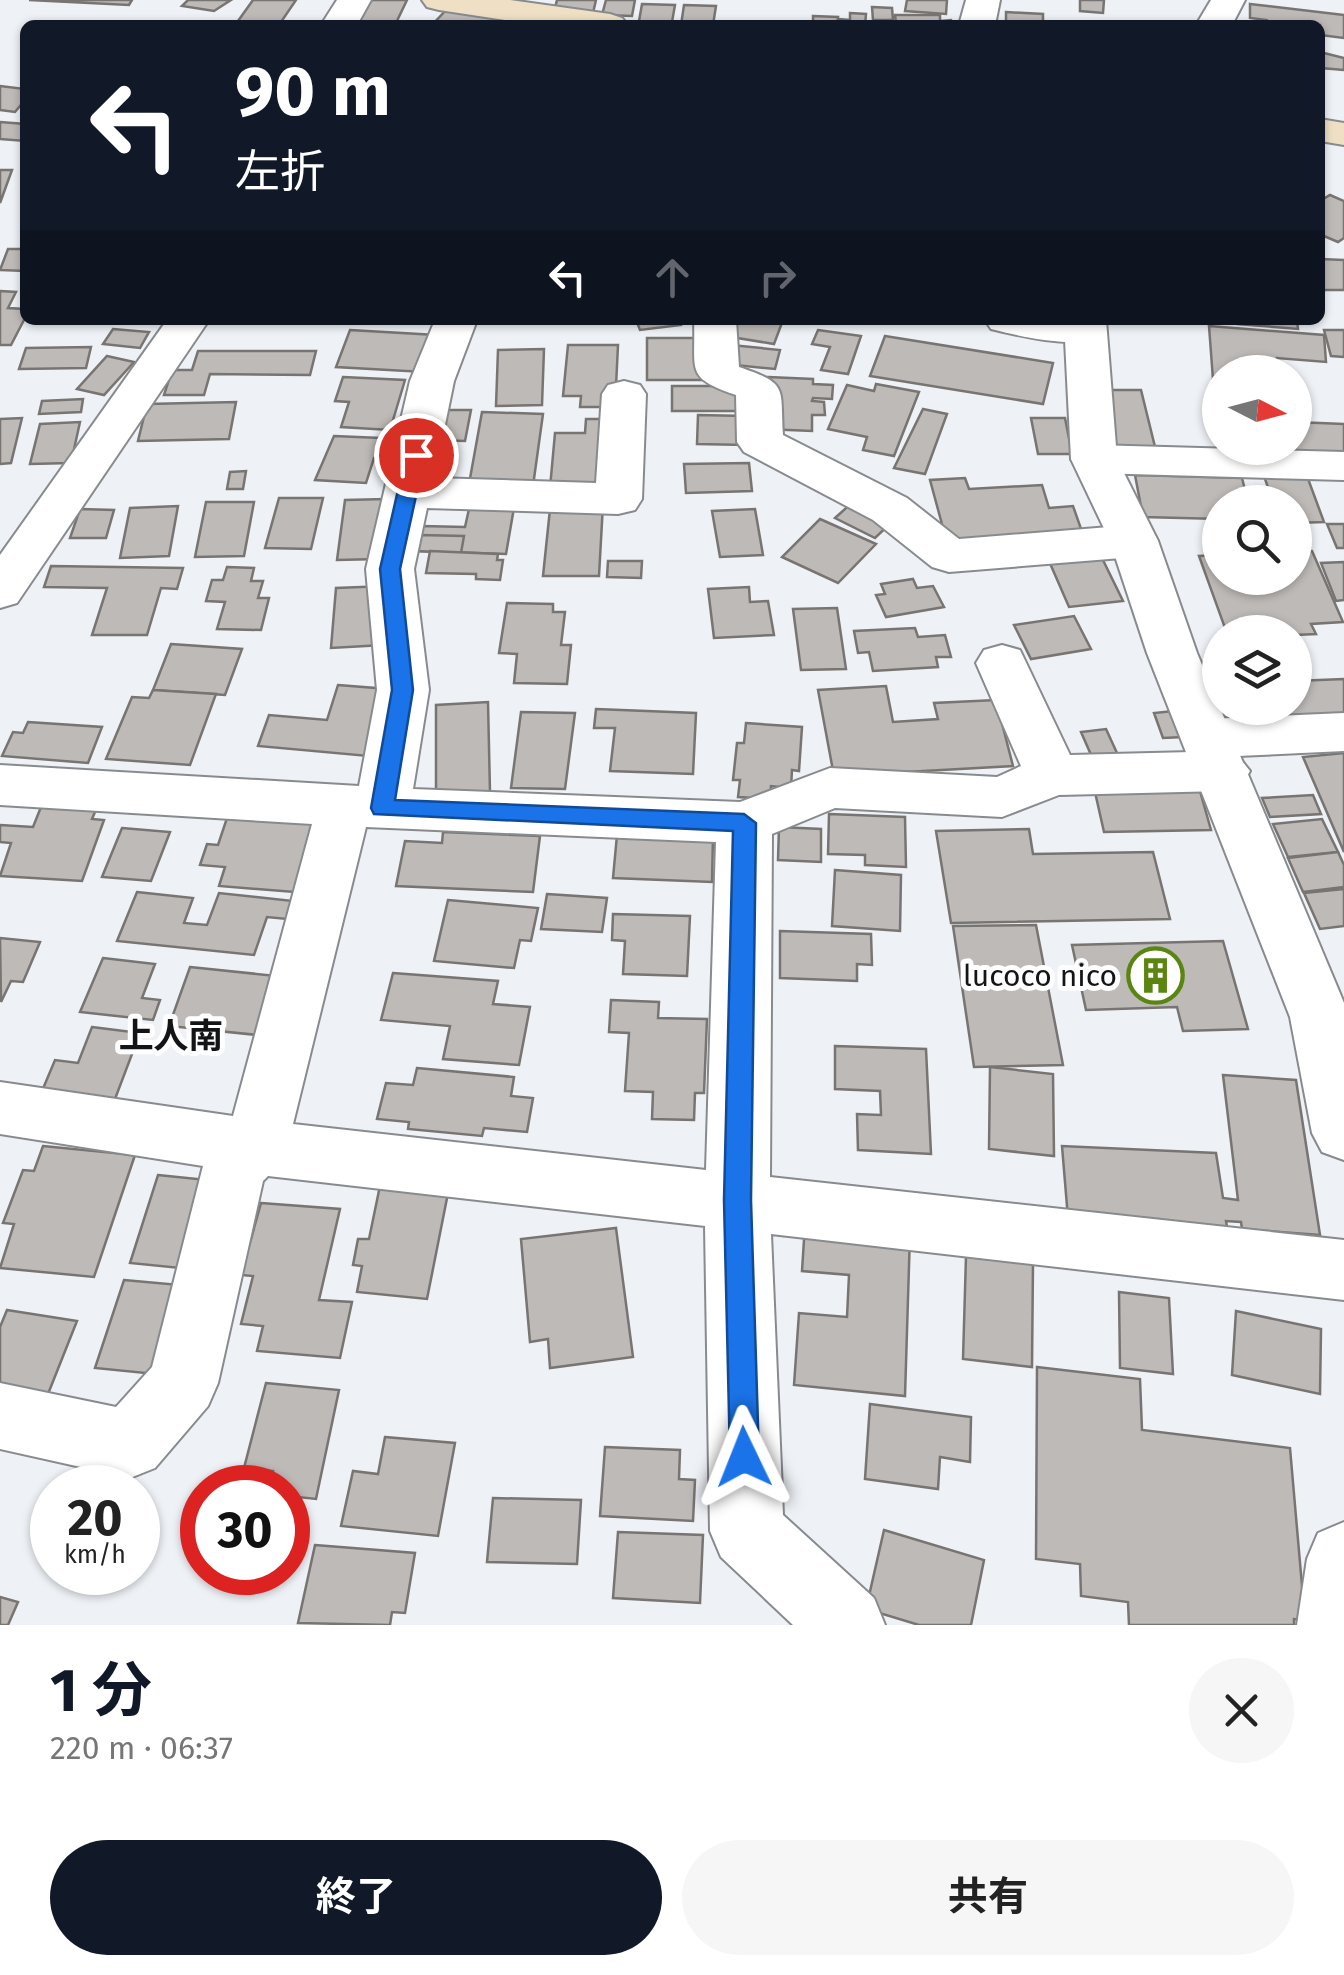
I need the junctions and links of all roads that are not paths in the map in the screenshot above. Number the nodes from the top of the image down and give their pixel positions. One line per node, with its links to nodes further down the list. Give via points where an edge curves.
1 (439, 0): 2 (main road)
2 (576, 20)
3 (185, 325): 12 (street)
4 (454, 325): 10 (street, via 432,380)
5 (714, 325): 11 (street, via 718,374 758,388 760,442 890,509 949,556)
6 (1084, 325): 8 (street)
7 (624, 394): 10 (street, via 618,499)
8 (1094, 459): 9 (street); 11 (street)
9 (1344, 466)
10 (408, 492): 18 (street, via 390,569 403,690)
11 (1134, 541): 15 (street)
12 (0, 592)
13 (1002, 662): 16 (street)
14 (1344, 732): 15 (street)
15 (1216, 755): 16 (street); 21 (street, via 1320,1017)
16 (1052, 775): 19 (street, via 1002,797 830,788)
17 (0, 784): 18 (street)
18 (363, 807): 19 (street); 22 (street)
19 (744, 823): 23 (street)
20 (0, 1108): 22 (street)
21 (1344, 1133)
22 (256, 1147): 23 (street); 25 (street, via 234,1167 183,1383 130,1444)
23 (738, 1200): 24 (street); 27 (street, via 747,1530)
24 (1344, 1270)
25 (0, 1416)
26 (1344, 1558): 28 (street)
27 (847, 1625)
28 (1336, 1625)

